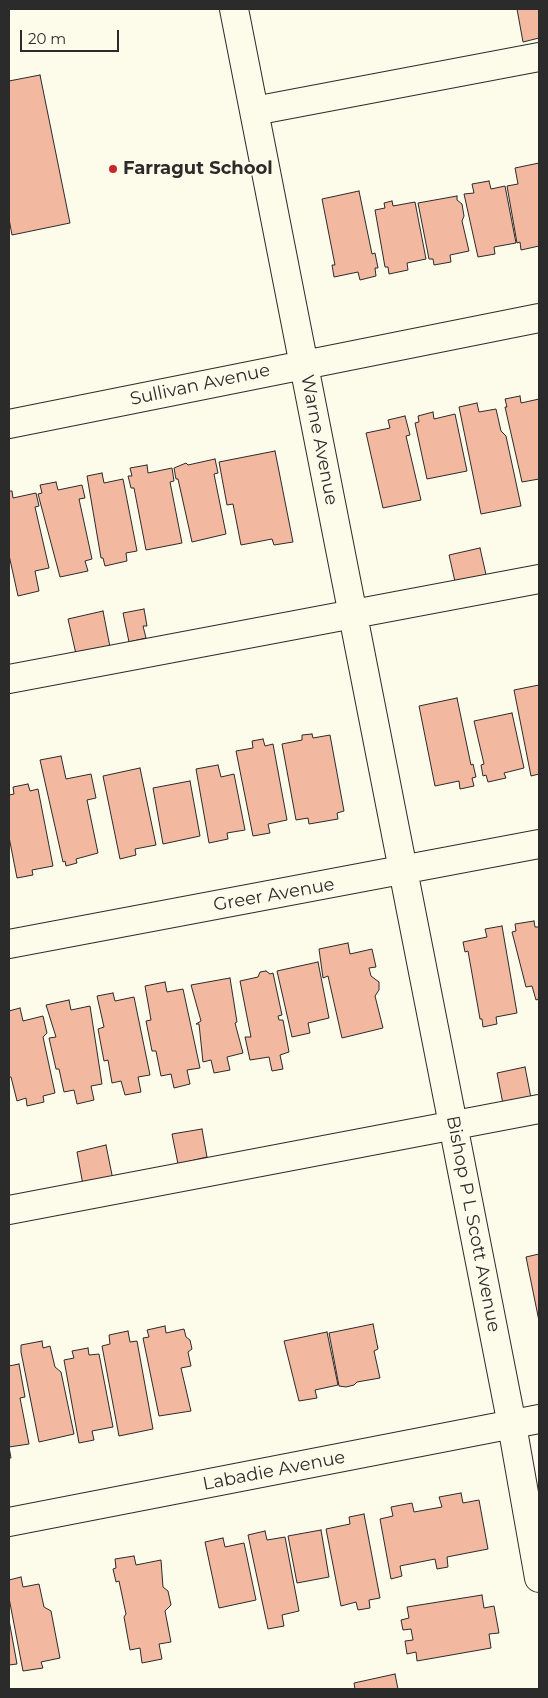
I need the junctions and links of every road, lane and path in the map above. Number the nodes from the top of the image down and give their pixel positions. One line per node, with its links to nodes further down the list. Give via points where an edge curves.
1 (234, 9): 3 (street, Warne Avenue)
2 (539, 57): 3 (street)
3 (254, 111): 5 (street, Warne Avenue)
4 (539, 318): 5 (street, Sullivan Avenue)
5 (304, 364): 6 (street, Sullivan Avenue); 8 (street, Warne Avenue)
6 (9, 424)
7 (539, 579): 8 (street)
8 (353, 615): 9 (street); 11 (street, Warne Avenue)
9 (9, 679)
10 (539, 844): 11 (street, Greer Avenue)
11 (405, 871): 12 (street, Greer Avenue); 14 (street, Bishop P L Scott Avenue)
12 (9, 944)
13 (539, 1109): 14 (street)
14 (453, 1125): 15 (street); 17 (street, Bishop P L Scott Avenue)
15 (9, 1210)
16 (539, 1419): 17 (street, Labadie Avenue)
17 (512, 1424): 18 (street, Labadie Avenue); 19 (street, Bishop P L Scott Avenue)
18 (9, 1522)
19 (539, 1578)

